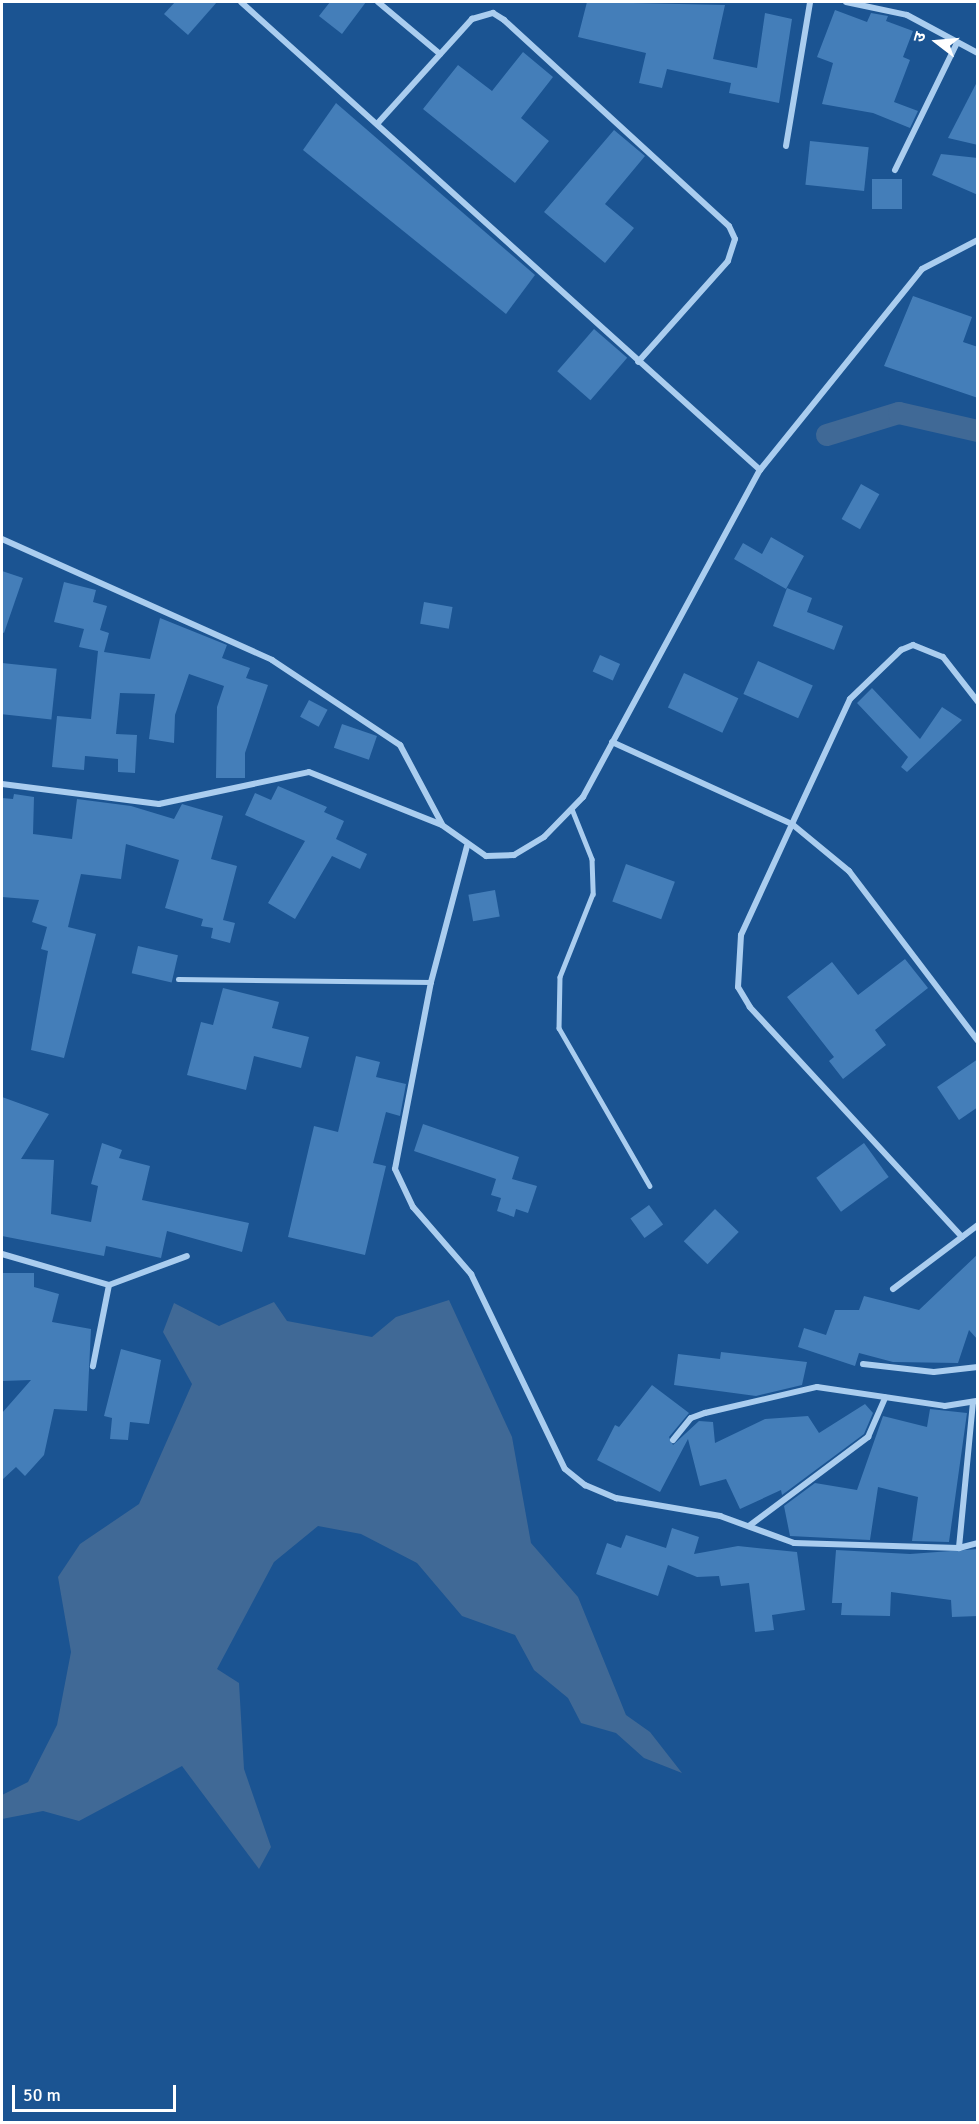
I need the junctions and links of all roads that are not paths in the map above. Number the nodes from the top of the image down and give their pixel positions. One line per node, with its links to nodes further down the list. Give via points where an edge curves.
1 (242, 2): 8 (street)
2 (378, 2): 7 (street)
3 (810, 2): 9 (street)
4 (846, 2): 5 (street, via 907,15)
5 (957, 43): 6 (street); 10 (street)
6 (978, 52)
7 (440, 54): 8 (street); 12 (street, via 472,19 493,13 729,226 735,239 728,261)
8 (377, 124): 12 (street)
9 (786, 146)
10 (894, 170)
11 (978, 240): 13 (street, via 922,269)
12 (638, 362): 13 (street)
13 (760, 470): 16 (street)
14 (2, 539): 20 (street, via 272,660 400,745)
15 (978, 702): 19 (street, via 943,657 913,645 901,650 850,699)
16 (612, 742): 18 (street); 19 (street)
17 (2, 784): 20 (street, via 159,804 309,772)
18 (572, 809): 21 (street, via 544,837 514,855 486,856); 25 (lane, via 592,859 593,894 560,977 559,1028)
19 (792, 824): 24 (street, via 849,871); 27 (street, via 741,935 738,987 750,1007)
20 (442, 825): 21 (street)
21 (467, 846): 23 (street)
22 (178, 979): 23 (lane)
23 (431, 982): 38 (street, via 395,1169 400,1188 471,1274 565,1469 585,1485 616,1498)
24 (978, 1041)
25 (650, 1186)
26 (978, 1225): 27 (street)
27 (962, 1237): 31 (street)
28 (2, 1254): 30 (street)
29 (187, 1256): 30 (street)
30 (109, 1285): 33 (street)
31 (893, 1289)
32 (863, 1364): 34 (street, via 934,1372)
33 (93, 1366)
34 (978, 1367)
35 (885, 1398): 36 (street, via 945,1406); 37 (street, via 800,1389 691,1418); 38 (street, via 868,1437)
36 (975, 1402): 40 (street)
37 (673, 1440)
38 (749, 1526): 40 (street, via 814,1545)
39 (978, 1544): 40 (street)
40 (959, 1548)

